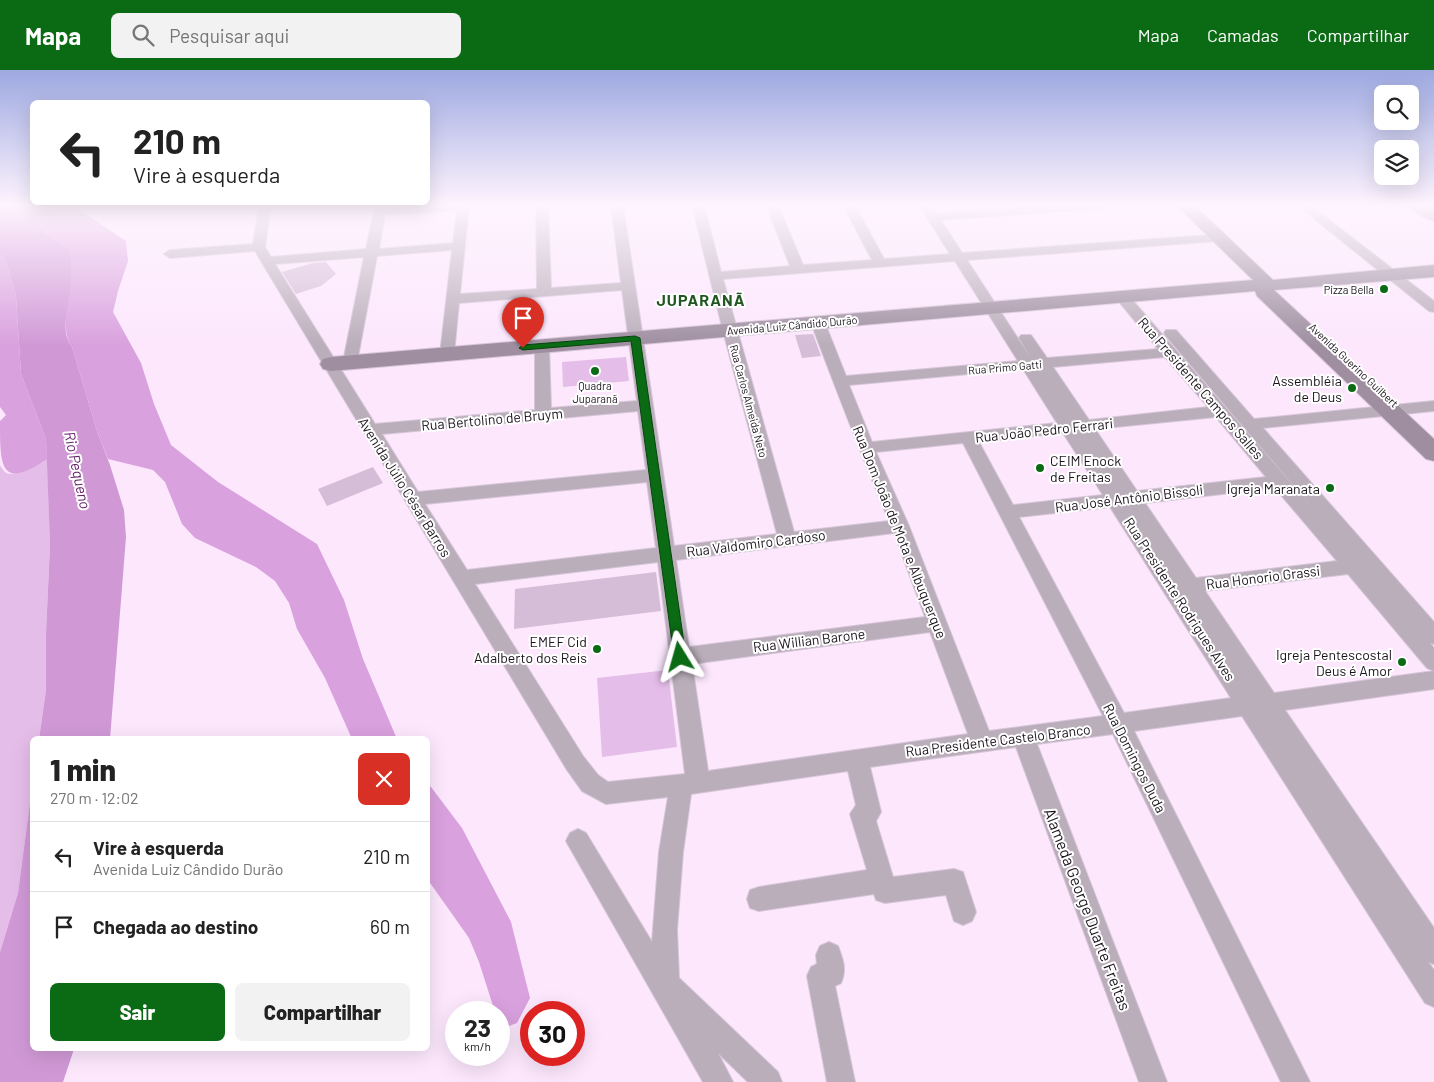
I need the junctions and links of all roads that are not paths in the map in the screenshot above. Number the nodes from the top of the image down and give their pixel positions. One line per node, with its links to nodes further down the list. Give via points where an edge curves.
1 (381, 252): 12 (street)
2 (458, 252): 25 (street)
3 (543, 252): 23 (street)
4 (623, 252): 21 (street)
5 (711, 252): 20 (street, Rua Carlos Almeida Neto)
6 (791, 252): 17 (street)
7 (874, 252): 16 (street)
8 (963, 252): 15 (street, Rua Presidente Rodrigues Alves)
9 (1028, 252): 15 (street)
10 (1229, 252): 22 (street, Avenida Guerino Guilbert)
11 (1363, 252): 19 (street)
12 (371, 253): 14 (street); 34 (street)
13 (170, 254): 14 (street)
14 (263, 254): 34 (street, Avenida Júlio César Barros)
15 (966, 257): 16 (street); 26 (street, Rua Presidente Rodrigues Alves)
16 (880, 264): 17 (street)
17 (798, 270): 20 (street)
18 (1434, 271): 19 (street, Avenida Luiz Cândido Durão)
19 (1392, 275): 22 (street, Avenida Luiz Cândido Durão); 27 (street)
20 (717, 276): 29 (street, Rua Carlos Almeida Neto)
21 (628, 286): 23 (street); 30 (street)
22 (1264, 286): 24 (street, Avenida Luiz Cândido Durão); 39 (street, Avenida Guerino Guilbert)
23 (544, 292): 25 (street)
24 (1131, 297): 26 (street, Avenida Luiz Cândido Durão); 32 (street, Rua Presidente Campos Salles); 42 (street, Rua Presidente Campos Salles)
25 (453, 299): 33 (street)
26 (999, 308): 28 (street, Avenida Luiz Cândido Durão); 35 (street, Rua Presidente Rodrigues Alves)
27 (1434, 308)
28 (818, 323): 29 (street, Avenida Luiz Cândido Durão); 36 (street, Rua Dom João de Mota e Albuquerque)
29 (730, 331): 30 (street, Avenida Luiz Cândido Durão); 55 (street, Rua Carlos Almeida Neto)
30 (635, 338): 31 (street, Avenida Luiz Cândido Durão); 37 (street)
31 (542, 346): 33 (street, Avenida Luiz Cândido Durão); 41 (street)
32 (1170, 352): 35 (street, Rua Primo Gatti); 40 (street, Rua Presidente Campos Salles)
33 (447, 354): 34 (street, Avenida Luiz Cândido Durão)
34 (341, 363): 44 (street, Avenida Júlio César Barros)
35 (1036, 364): 36 (street, Rua Primo Gatti); 43 (street, Rua Presidente Rodrigues Alves)
36 (840, 381): 47 (street, Rua Dom João de Mota e Albuquerque)
37 (645, 405): 41 (street, Rua Bertolino de Bruym); 49 (street)
38 (1434, 406): 39 (street)
39 (1395, 410): 42 (street); 46 (street, Avenida Guerino Guilbert); 48 (street, Avenida Guerino Guilbert)
40 (1221, 411): 43 (street, Rua João Pedro Ferrari); 50 (street, Rua Presidente Campos Salles)
41 (543, 414): 44 (street, Rua Bertolino de Bruym)
42 (1251, 424): 62 (street, Rua Presidente Campos Salles)
43 (1077, 426): 45 (street, Rua João Pedro Ferrari); 52 (street, Rua Presidente Rodrigues Alves)
44 (369, 430): 51 (street, Avenida Júlio César Barros)
45 (968, 437): 47 (street, Rua João Pedro Ferrari); 53 (street, Rua Domingos Duda)
46 (1434, 440)
47 (866, 448): 54 (street, Rua Dom João de Mota e Albuquerque)
48 (1434, 454)
49 (655, 475): 51 (street); 56 (street)
50 (1280, 481): 52 (street, Rua José Antônio Bissoli); 57 (street, Rua Presidente Campos Salles)
51 (412, 499): 58 (street, Avenida Júlio César Barros)
52 (1124, 499): 53 (street, Rua José Antônio Bissoli); 59 (street, Rua Presidente Rodrigues Alves); 60 (street, Rua Presidente Rodrigues Alves)
53 (1008, 512): 68 (street, Rua Domingos Duda)
54 (900, 526): 55 (street, Rua Valdomiro Cardoso); 61 (street, Rua Dom João de Mota e Albuquerque)
55 (787, 539): 56 (street, Rua Valdomiro Cardoso)
56 (666, 554): 58 (street, Rua Valdomiro Cardoso); 63 (street)
57 (1353, 566): 59 (street, Rua Honorio Grassi); 64 (street, Rua Presidente Campos Salles)
58 (462, 578): 72 (street, Avenida Júlio César Barros)
59 (1191, 586): 60 (street, Rua Honorio Grassi); 66 (street, Rua Presidente Rodrigues Alves)
60 (1172, 588): 67 (street, Rua Presidente Rodrigues Alves)
61 (937, 623): 63 (street, Rua Willian Barone); 70 (street, Rua Dom João de Mota e Albuquerque)
62 (1434, 636)
63 (680, 657): 73 (street)
64 (1434, 662)
65 (1434, 680): 66 (street, Rua Presidente Castelo Branco)
66 (1269, 703): 67 (street, Rua Presidente Castelo Branco); 78 (street, Rua Presidente Rodrigues Alves)
67 (1248, 706): 68 (street, Rua Presidente Castelo Branco); 81 (street, Rua Presidente Rodrigues Alves)
68 (1119, 724): 69 (street, Rua Presidente Castelo Branco); 86 (street, Rua Domingos Duda)
69 (1023, 736): 70 (street, Rua Presidente Castelo Branco); 85 (street, Alameda George Duarte Freitas)
70 (982, 741): 71 (street, Rua Presidente Castelo Branco)
71 (857, 759): 73 (street, Rua Presidente Castelo Branco); 75 (street, via 869,812 862,814)
72 (575, 763): 73 (street, Rua Presidente Castelo Branco, via 590,783 606,793)
73 (689, 784): 80 (street, via 671,852 664,930)
74 (578, 841): 80 (street)
75 (882, 880): 76 (street); 77 (street, via 885,892 954,881)
76 (759, 898)
77 (963, 912)
78 (1434, 951)
79 (829, 955): 84 (street, via 832,974 820,976)
80 (665, 985): 82 (street); 83 (street)
81 (1434, 994)
82 (719, 1082)
83 (768, 1082)
84 (841, 1082)
85 (1153, 1082)
86 (1296, 1082)

